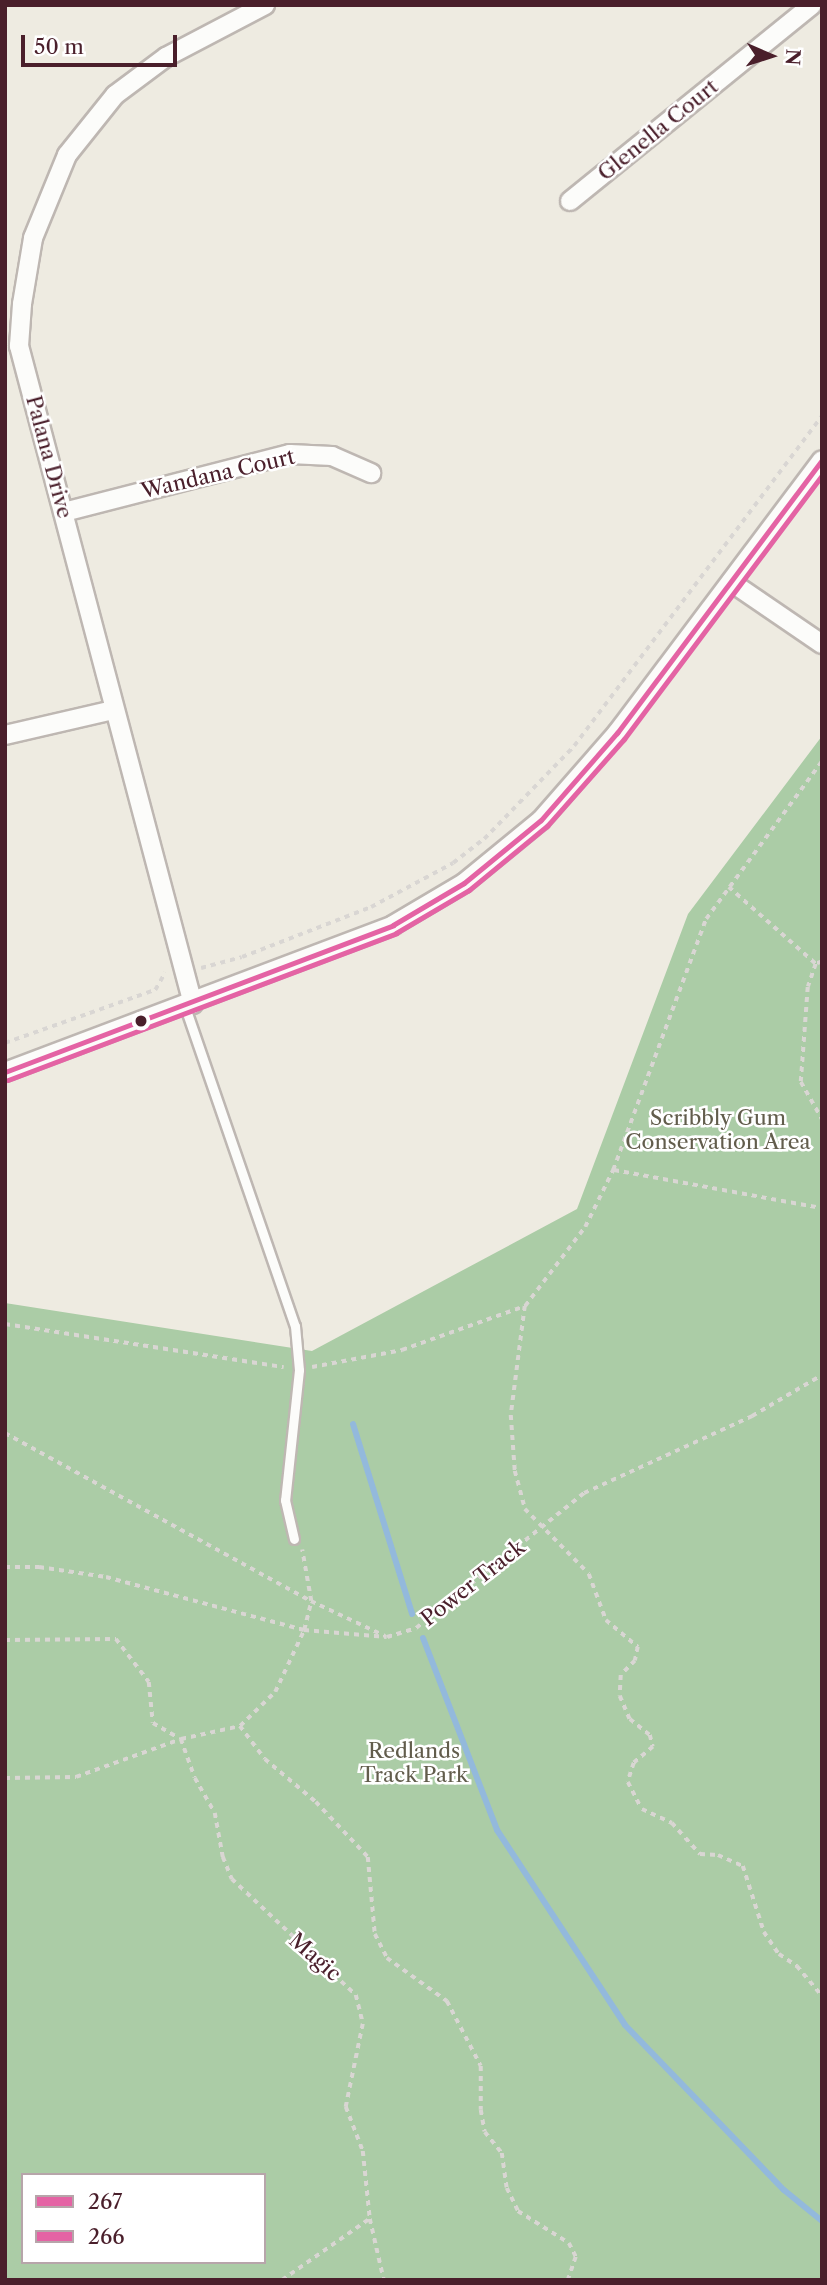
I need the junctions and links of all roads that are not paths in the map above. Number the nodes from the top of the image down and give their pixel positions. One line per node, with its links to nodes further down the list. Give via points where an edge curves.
1 (265, 5): 4 (street, Palana Drive, via 145,72 115,95 67,155 33,238)
2 (812, 5): 3 (street, Glenella Court)
3 (570, 201)
4 (12, 347): 7 (street, Palana Drive)
5 (822, 460): 8 (street)
6 (370, 473): 7 (street, Wandana Court, via 332,456 290,454)
7 (64, 512): 10 (street, Palana Drive)
8 (731, 582): 9 (street); 12 (street, via 617,733 541,820 464,883 393,925)
9 (822, 644)
10 (113, 710): 11 (street); 12 (street, Palana Drive)
11 (5, 735)
12 (189, 1006): 13 (street); 14 (lane, via 295,1326 299,1370 285,1500)
13 (5, 1072)
14 (294, 1539)

